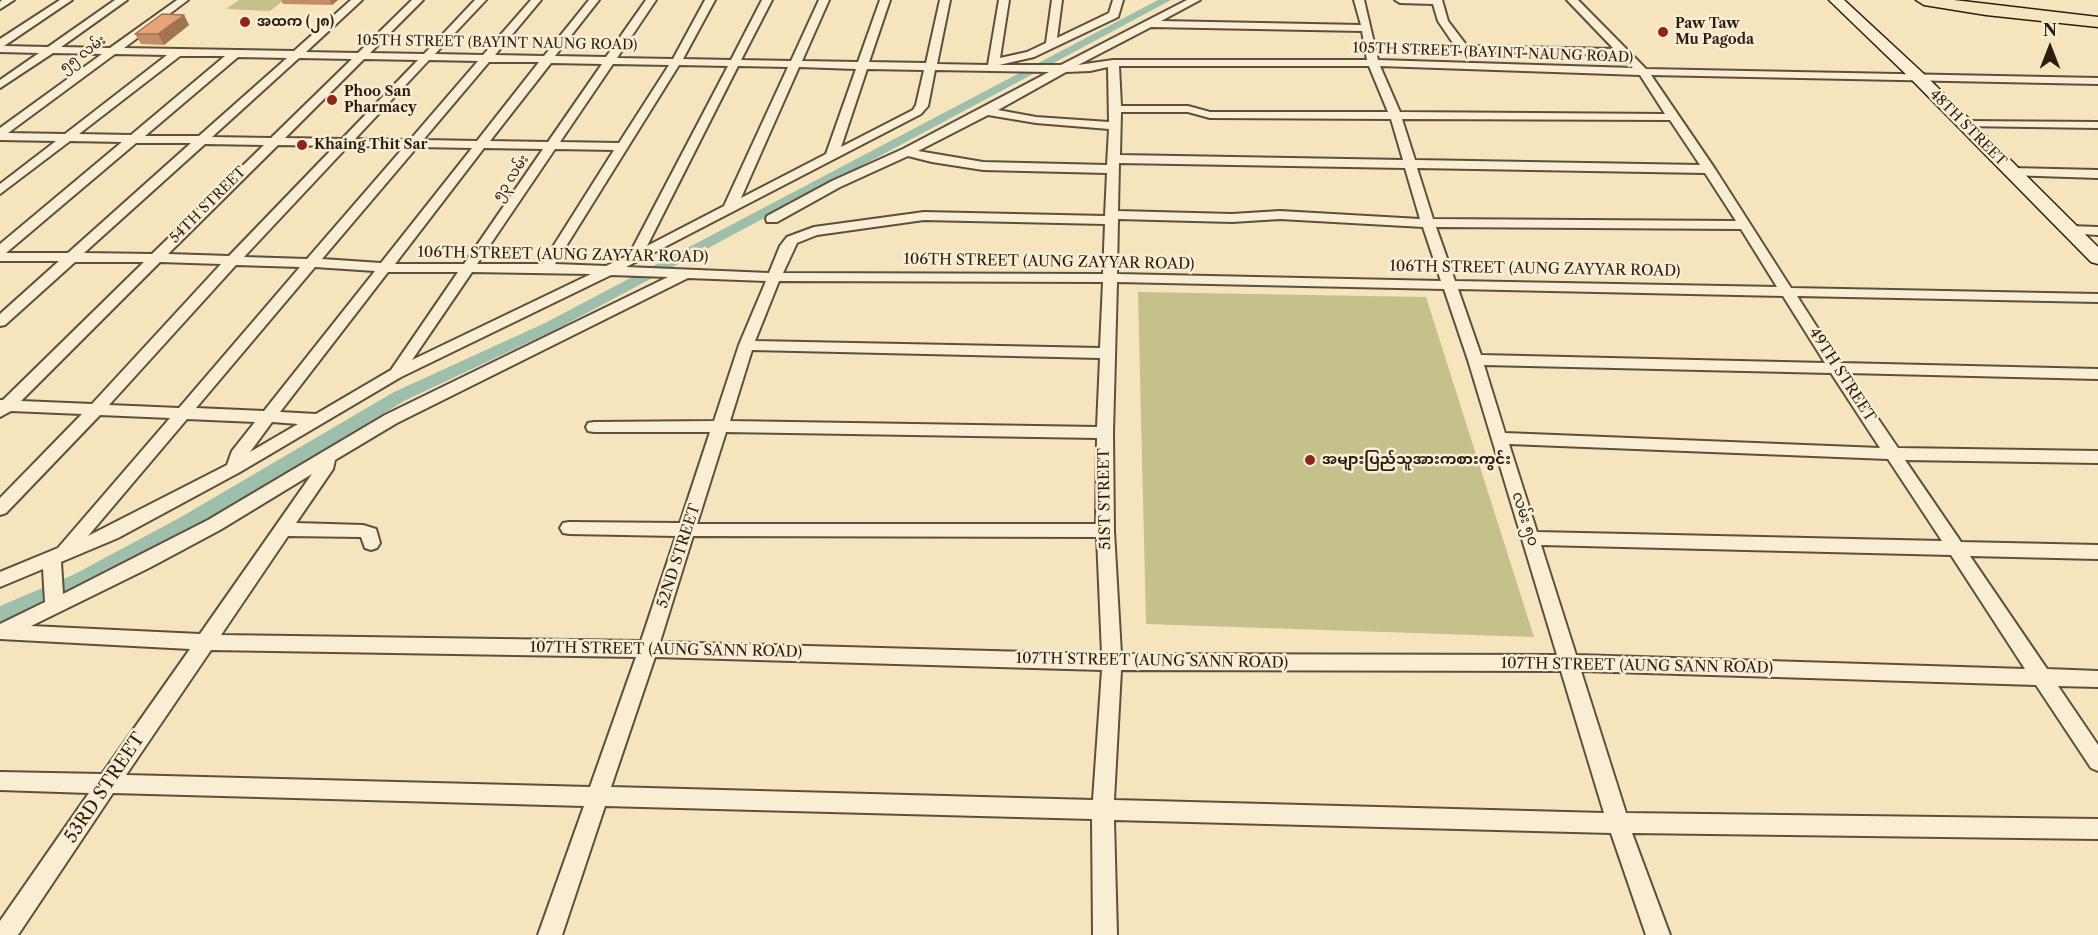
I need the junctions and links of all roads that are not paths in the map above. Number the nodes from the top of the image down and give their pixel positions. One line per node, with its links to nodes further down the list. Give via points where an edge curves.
1 (9, 0): 27 (street)
2 (67, 0): 34 (street)
3 (122, 0): 37 (street)
4 (183, 0): 39 (street, ၅၅ လမ်း)
5 (357, 0): 43 (street)
6 (418, 0): 44 (street, 54TH STREET)
7 (481, 0): 45 (street)
8 (536, 0): 46 (street)
9 (594, 0): 48 (street)
10 (651, 0): 47 (street, ၅၃ လမ်း)
11 (710, 0): 49 (street)
12 (767, 0): 50 (street)
13 (824, 0): 53 (street)
14 (885, 0): 55 (street)
15 (945, 0): 56 (street)
16 (1004, 0): 54 (street)
17 (1057, 0): 33 (street)
18 (1195, 0): 31 (street)
19 (1359, 0): 32 (street, လမ်း ၅၀)
20 (1400, 0): 25 (street)
21 (1572, 0): 41 (street, 49TH STREET)
22 (1836, 0): 59 (main road, 48TH STREET)
23 (1924, 0): 28 (highway)
24 (1976, 0): 28 (highway)
25 (1437, 1): 38 (street, via 1447,30)
26 (1118, 2): 33 (street, via 1114,15)
27 (0, 6)
28 (2050, 13): 29 (highway); 30 (highway)
29 (2098, 14)
30 (2098, 22)
31 (1150, 24): 32 (street); 57 (street)
32 (1367, 28): 52 (street, လမ်း ၅၀)
33 (1051, 43): 54 (street)
34 (0, 44)
35 (1421, 48): 38 (street)
36 (0, 49): 37 (street, 105TH STREET (BAYINT NAUNG ROAD))
37 (51, 49): 39 (street, 105TH STREET (BAYINT NAUNG ROAD)); 61 (street)
38 (1464, 49): 41 (street)
39 (113, 51): 40 (street, 105TH STREET (BAYINT NAUNG ROAD)); 68 (street, ၅၅ လမ်း)
40 (178, 52): 42 (street, 105TH STREET (BAYINT NAUNG ROAD)); 69 (street)
41 (1623, 52): 58 (street, 49TH STREET)
42 (236, 53): 43 (street, 105TH STREET (BAYINT NAUNG ROAD)); 70 (street)
43 (299, 54): 44 (street, 105TH STREET (BAYINT NAUNG ROAD)); 71 (street)
44 (361, 55): 45 (street, 105TH STREET (BAYINT NAUNG ROAD)); 72 (street, 54TH STREET)
45 (427, 57): 46 (street, 105TH STREET (BAYINT NAUNG ROAD)); 73 (street)
46 (486, 58): 48 (street, 105TH STREET (BAYINT NAUNG ROAD)); 74 (street)
47 (610, 60): 48 (street, 105TH STREET (BAYINT NAUNG ROAD)); 49 (street, 105TH STREET (BAYINT NAUNG ROAD)); 76 (street, ၅၃ လမ်း)
48 (546, 61): 75 (street)
49 (676, 62): 50 (street, 105TH STREET (BAYINT NAUNG ROAD)); 77 (street)
50 (737, 63): 53 (street, 105TH STREET (BAYINT NAUNG ROAD)); 97 (street)
51 (1113, 63): 52 (street, 105TH STREET (BAYINT NAUNG ROAD)); 57 (street, 105TH STREET (BAYINT NAUNG ROAD)); 64 (street, 51ST STREET)
52 (1373, 63): 58 (street, 105TH STREET (BAYINT NAUNG ROAD)); 63 (street, လမ်း ၅၀)
53 (796, 64): 55 (street, 105TH STREET (BAYINT NAUNG ROAD)); 86 (street)
54 (994, 64): 56 (street, 105TH STREET (BAYINT NAUNG ROAD)); 57 (street, 105TH STREET (BAYINT NAUNG ROAD))
55 (863, 65): 56 (street, 105TH STREET (BAYINT NAUNG ROAD)); 79 (street)
56 (929, 66): 79 (street, via 922,106 917,112)
57 (1066, 69): 62 (street)
58 (1643, 72): 59 (street, 105TH STREET (BAYINT NAUNG ROAD)); 65 (street, 49TH STREET)
59 (1919, 78): 60 (street, 105TH STREET (BAYINT NAUNG ROAD)); 66 (main road, 48TH STREET)
60 (2098, 81)
61 (0, 85)
62 (986, 111): 64 (street, via 1057,123); 78 (street)
63 (1395, 115): 64 (street, via 1210,115 1188,109); 65 (street); 81 (street, လမ်း ၅၀)
64 (1114, 117): 80 (street, 51ST STREET)
65 (1673, 117): 82 (street, 49TH STREET)
66 (1965, 124): 67 (street); 83 (main road, 48TH STREET)
67 (2098, 125)
68 (0, 134): 69 (street)
69 (66, 138): 70 (street); 85 (street)
70 (134, 139): 71 (street); 93 (street)
71 (202, 140): 72 (street); 95 (street)
72 (274, 141): 73 (street); 96 (street, 54TH STREET)
73 (345, 142): 74 (street); 99 (street)
74 (412, 144): 75 (street); 100 (street)
75 (480, 146): 76 (street); 102 (street)
76 (551, 147): 77 (street); 101 (street, ၅၃ လမ်း)
77 (622, 147): 103 (street)
78 (907, 152): 80 (street, via 932,160 974,165); 88 (street)
79 (831, 157): 86 (street)
80 (1113, 164): 81 (street); 87 (street, 51ST STREET)
81 (1410, 164): 82 (street); 89 (street, လမ်း ၅၀)
82 (1709, 169): 90 (street, 49TH STREET)
83 (2012, 172): 84 (street); 91 (main road, 48TH STREET)
84 (2098, 174)
85 (0, 190)
86 (729, 210): 97 (street)
87 (1111, 217): 89 (street, via 1280,215); 106 (street, 52ND STREET, via 924,216 803,234 792,240); 107 (street, 51ST STREET)
88 (772, 219)
89 (1428, 223): 90 (street); 108 (street, လမ်း ၅၀)
90 (1745, 225): 109 (street, 49TH STREET)
91 (2070, 230): 92 (street); 98 (main road, 48TH STREET)
92 (2098, 231)
93 (0, 251)
94 (0, 257): 95 (street, 106TH STREET (AUNG ZAYYAR ROAD))
95 (69, 258): 96 (street, 106TH STREET (AUNG ZAYYAR ROAD)); 111 (street)
96 (154, 258): 99 (street, 106TH STREET (AUNG ZAYYAR ROAD)); 118 (street, 54TH STREET)
97 (634, 258): 104 (street)
98 (2098, 258)
99 (231, 262): 100 (street, 106TH STREET (AUNG ZAYYAR ROAD)); 119 (street)
100 (309, 264): 102 (street, 106TH STREET (AUNG ZAYYAR ROAD)); 120 (street)
101 (469, 266): 102 (street, 106TH STREET (AUNG ZAYYAR ROAD)); 103 (street, 106TH STREET (AUNG ZAYYAR ROAD)); 116 (street, ၅၃ လမ်း)
102 (386, 268): 121 (street)
103 (546, 268): 104 (street, 106TH STREET (AUNG ZAYYAR ROAD))
104 (618, 270): 105 (street, 106TH STREET (AUNG ZAYYAR ROAD)); 116 (street)
105 (677, 274): 106 (street, 106TH STREET (AUNG ZAYYAR ROAD)); 129 (street, via 391,419)
106 (776, 277): 107 (street, 106TH STREET (AUNG ZAYYAR ROAD)); 112 (street, 52ND STREET)
107 (1109, 278): 108 (street, 106TH STREET (AUNG ZAYYAR ROAD)); 113 (street, 51ST STREET)
108 (1450, 284): 109 (street, 106TH STREET (AUNG ZAYYAR ROAD)); 114 (street, လမ်း ၅၀)
109 (1787, 290): 110 (street, 106TH STREET (AUNG ZAYYAR ROAD)); 115 (street, 49TH STREET)
110 (2098, 298)
111 (0, 322)
112 (746, 345): 113 (street); 123 (street, 52ND STREET)
113 (1107, 353): 125 (street, 51ST STREET)
114 (1475, 360): 115 (street); 126 (street, လမ်း ၅၀)
115 (1835, 367): 117 (street); 127 (street, 49TH STREET)
116 (396, 374): 122 (street)
117 (2098, 374)
118 (2, 408): 119 (street)
119 (96, 409): 120 (street); 131 (street)
120 (186, 412): 121 (street); 140 (street)
121 (269, 418): 122 (street); 130 (street, via 238,455)
122 (317, 419): 130 (street)
123 (721, 426): 124 (street); 125 (street); 134 (street, 52ND STREET)
124 (594, 427)
125 (1105, 433): 135 (street, 51ST STREET)
126 (1498, 438): 127 (street); 136 (street, လမ်း ၅၀)
127 (1895, 454): 128 (street); 138 (street, 49TH STREET)
128 (2098, 457)
129 (326, 458): 133 (street, 53RD STREET, via 327,465); 142 (street, via 204,530)
130 (234, 468): 140 (street)
131 (0, 509)
132 (569, 528): 134 (street)
133 (283, 529): 137 (street, via 363,531 370,534); 144 (street, 53RD STREET)
134 (688, 530): 135 (street); 145 (street, 52ND STREET)
135 (1105, 531): 146 (street, 51ST STREET)
136 (1531, 538): 138 (street); 147 (street, လမ်း ၅၀)
137 (371, 543)
138 (1955, 547): 139 (street); 148 (street, 49TH STREET)
139 (2098, 552)
140 (55, 561): 141 (street); 142 (street)
141 (0, 580)
142 (53, 602): 143 (street)
143 (1, 632): 144 (street, 107TH STREET (AUNG SANN ROAD))
144 (205, 642): 145 (street, 107TH STREET (AUNG SANN ROAD)); 152 (street, 53RD STREET)
145 (648, 649): 146 (street, 107TH STREET (AUNG SANN ROAD)); 153 (street, 52ND STREET)
146 (1112, 662): 147 (street, 107TH STREET (AUNG SANN ROAD)); 154 (street, 51ST STREET)
147 (1570, 663): 148 (street, 107TH STREET (AUNG SANN ROAD)); 155 (street, လမ်း ၅၀)
148 (2042, 677): 149 (street, 107TH STREET (AUNG SANN ROAD)); 150 (street, 49TH STREET)
149 (2098, 679)
150 (2098, 762)
151 (0, 781): 152 (street)
152 (108, 784): 153 (street); 157 (street, 53RD STREET)
153 (598, 798): 154 (street); 158 (street, 52ND STREET)
154 (1103, 810): 155 (street); 159 (street, 51ST STREET)
155 (1618, 823): 156 (street); 160 (street, လမ်း ၅၀)
156 (2098, 830)
157 (4, 935)
158 (550, 935)
159 (1105, 935)
160 (1658, 935)

